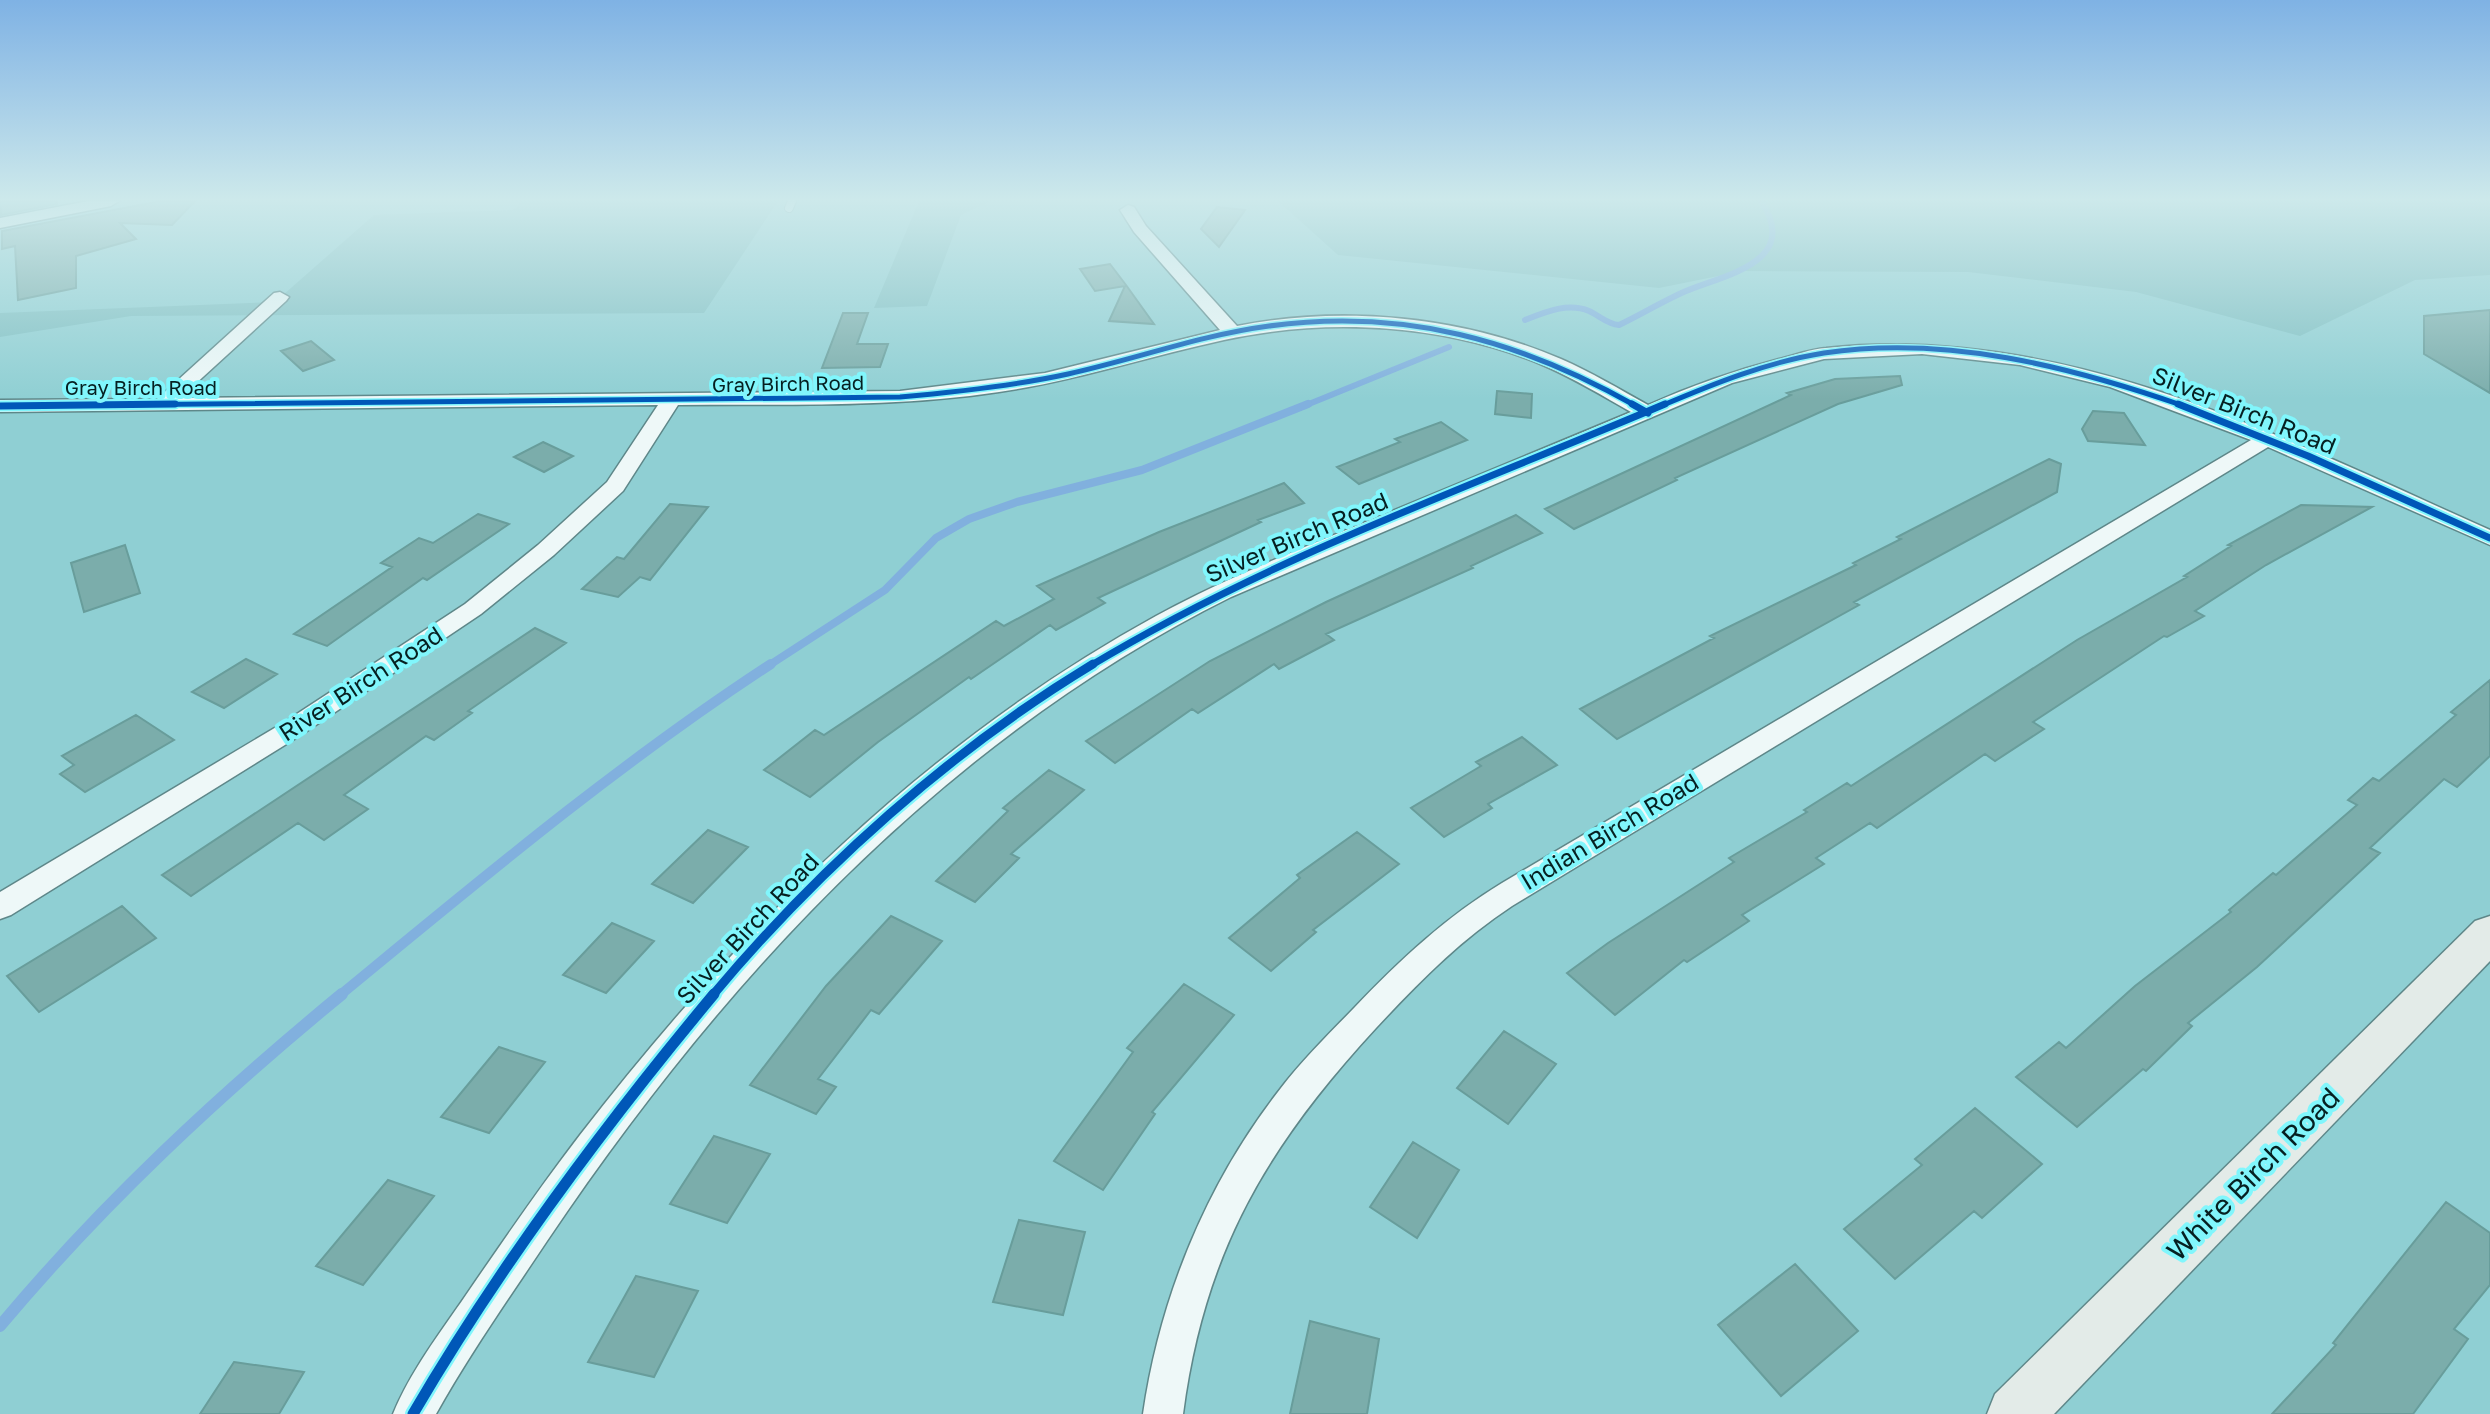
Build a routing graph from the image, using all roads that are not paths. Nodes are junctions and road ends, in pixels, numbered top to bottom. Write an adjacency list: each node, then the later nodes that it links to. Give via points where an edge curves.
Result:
1 (1174, 267): 3 (street)
2 (280, 297): 5 (street)
3 (1233, 333): 4 (street, Gray Birch Road, via 1065,375 955,393); 7 (street, Gray Birch Road, via 1344,321 1466,335 1541,357)
4 (671, 401): 5 (street, Gray Birch Road); 10 (street, River Birch Road, via 606,496 473,609 292,729)
5 (161, 405): 6 (street, Gray Birch Road)
6 (0, 406)
7 (1648, 413): 8 (street, Silver Birch Road, via 1781,360 1841,350 1915,348 1997,355 2086,373 2170,400); 12 (street, Silver Birch Road, via 1231,587 1106,654 957,759 824,876 677,1034 580,1160)
8 (2265, 440): 9 (street, Silver Birch Road); 13 (street, Indian Birch Road, via 1531,880 1433,949 1284,1110 1230,1198 1185,1304)
9 (2490, 538)
10 (0, 907)
11 (2490, 933): 14 (street, White Birch Road)
12 (413, 1414)
13 (1163, 1414)
14 (2015, 1414)

